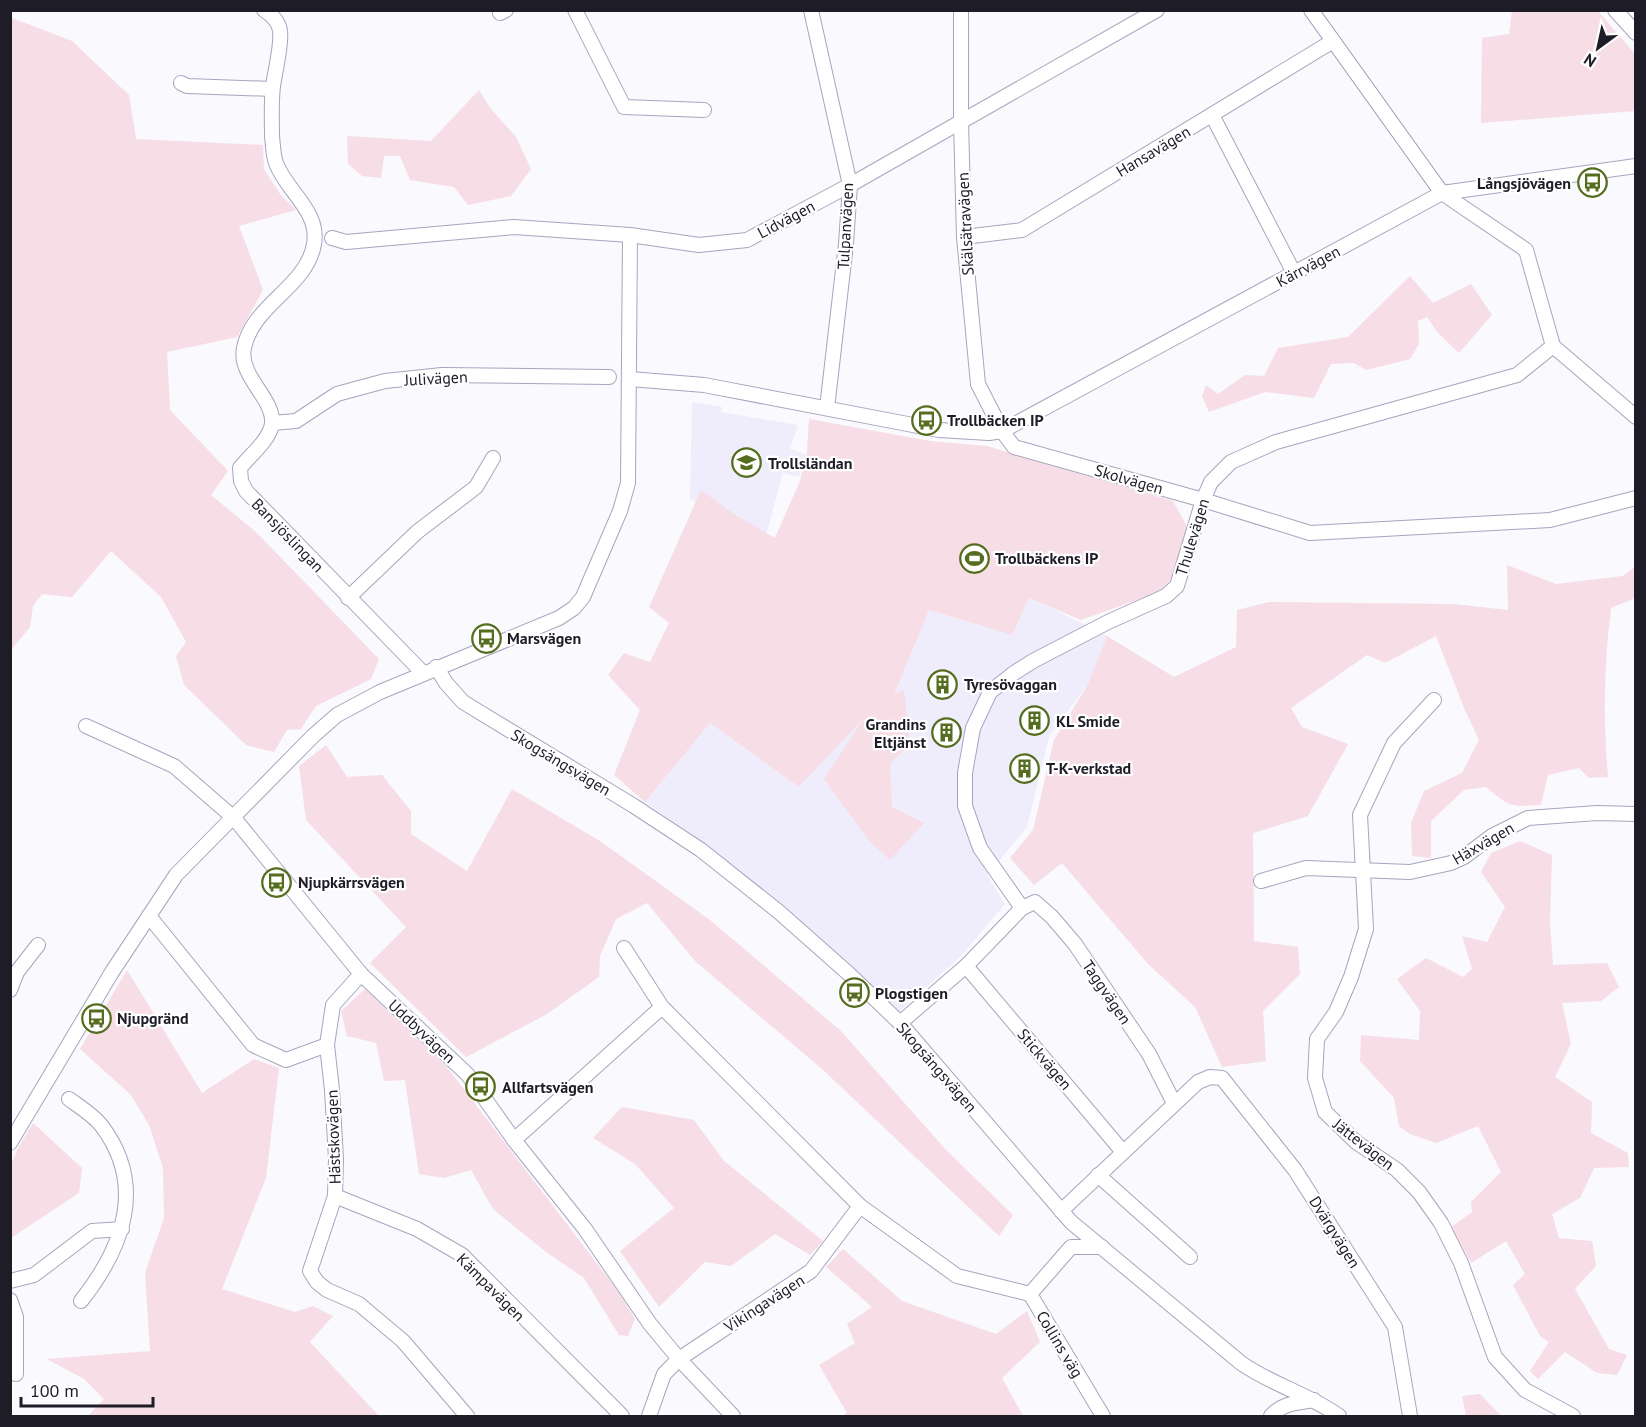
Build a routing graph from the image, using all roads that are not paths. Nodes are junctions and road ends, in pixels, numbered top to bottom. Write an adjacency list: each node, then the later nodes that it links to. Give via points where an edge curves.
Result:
1 (264, 10): 11 (street, via 276,20 281,32)
2 (575, 10): 12 (street, via 624,107)
3 (811, 10): 16 (street, Tulpanvägen)
4 (961, 10): 14 (street, Skälsätravägen)
5 (1157, 10): 14 (street, Lidvägen)
6 (1311, 10): 9 (street)
7 (1615, 10): 8 (street)
8 (1635, 33)
9 (1333, 41): 13 (street, Hansavägen); 17 (street)
10 (181, 83): 11 (street)
11 (272, 89): 27 (street, via 275,162 311,216 315,242 294,282 249,332 243,350 248,373 268,406)
12 (704, 110)
13 (1212, 115): 19 (street, Hansavägen, via 1022,230); 21 (street)
14 (961, 121): 16 (street, Lidvägen); 19 (street, Skälsätravägen)
15 (1635, 166): 17 (street, Kärrvägen)
16 (850, 185): 18 (street, Lidvägen, via 747,240 699,245); 25 (street, Tulpanvägen)
17 (1442, 193): 21 (street, Kärrvägen); 22 (street, via 1526,250)
18 (630, 235): 20 (street, Lidvägen, via 514,227 346,242); 24 (street)
19 (964, 237): 28 (street, Skälsätravägen, via 978,384)
20 (332, 238)
21 (1294, 273): 28 (street, Kärrvägen)
22 (1553, 346): 26 (street); 31 (street, Thulevägen, via 1516,375 1267,446 1232,462 1211,482)
23 (609, 377): 27 (street, Julivägen, via 442,375 385,381 337,394 296,421)
24 (630, 379): 25 (street, via 704,386); 33 (street, via 628,483 583,597 559,618)
25 (827, 408): 28 (street, via 939,430)
26 (1634, 413)
27 (272, 423): 32 (street, Bansjöslingan, via 265,439 240,468 241,481 246,491)
28 (1002, 430): 31 (street, Skolvägen, via 1014,447)
29 (492, 458): 32 (street, via 476,487 417,532)
30 (1635, 498): 31 (street, Skolvägen, via 1550,520 1310,533)
31 (1203, 500): 40 (street, Thulevägen, via 1177,586 1166,596 1024,667 990,692 981,709 968,754 965,806 980,848)
32 (348, 598): 33 (street, Bansjöslingan)
33 (429, 670): 37 (street, via 337,715); 48 (street, Skogsängsvägen, via 463,702 701,850 778,912)
34 (1434, 700): 38 (street, Jättevägen, via 1394,743 1360,815)
35 (86, 726): 37 (street, Uddbyvägen, via 174,766)
36 (1635, 814): 38 (street, Häxvägen, via 1528,818 1451,863 1410,872)
37 (234, 818): 41 (street, via 176,875); 45 (street, Uddbyvägen)
38 (1363, 870): 39 (street, Häxvägen, via 1305,868); 80 (street, Jättevägen, via 1366,929 1336,1012 1317,1039 1315,1078 1325,1112 1356,1142 1397,1170 1441,1223 1461,1263 1495,1357 1525,1390)
39 (1261, 881)
40 (1022, 908): 44 (street); 51 (street, Taggvägen, via 1035,902 1075,944 1149,1054)
41 (149, 916): 49 (street, via 252,1046 286,1060); 53 (street)
42 (38, 945): 46 (street, via 17,972)
43 (624, 948): 47 (street)
44 (966, 966): 48 (street); 54 (street, Stickvägen)
45 (361, 974): 49 (street, Hästskovägen, via 333,1005); 52 (street, Uddbyvägen, via 468,1075)
46 (10, 990)
47 (662, 1007): 52 (street); 57 (street)
48 (900, 1023): 58 (street, Skogsängsvägen)
49 (327, 1045): 56 (street, Hästskovägen)
50 (69, 1098): 60 (street, via 99,1123 121,1162 128,1195)
51 (1174, 1104): 54 (street); 79 (street, Dvärgvägen, via 1198,1082 1222,1078 1295,1170 1395,1327)
52 (514, 1140): 68 (street, Uddbyvägen, via 585,1229)
53 (10, 1143)
54 (1123, 1152): 55 (street)
55 (1098, 1176): 58 (street); 63 (street)
56 (335, 1196): 73 (street, Hästskovägen, via 310,1271 327,1290 359,1305 403,1341); 74 (street, Kämpavägen, via 417,1229 462,1255)
57 (860, 1206): 65 (street, via 957,1276); 68 (street, Vikingavägen, via 812,1271)
58 (1061, 1211): 59 (street, Skogsängsvägen)
59 (1071, 1222): 61 (street); 62 (street, Skogsängsvägen)
60 (122, 1229): 64 (street, via 92,1231 34,1275); 67 (street, via 96,1282)
61 (1071, 1247): 62 (street); 65 (street, Collins väg)
62 (1102, 1247): 70 (street, Skogsängsvägen, via 1241,1363)
63 (1190, 1257)
64 (10, 1281)
65 (1030, 1294): 77 (street, Collins väg)
66 (10, 1300): 69 (street, via 16,1317)
67 (81, 1301)
68 (679, 1359): 75 (street, via 664,1374); 76 (street, Uddbyvägen)
69 (16, 1374)
70 (1267, 1379): 71 (street, Skogsängsvägen); 72 (street, via 1273,1386)
71 (1314, 1400): 72 (street, via 1289,1404); 78 (street, Skogsängsvägen)
72 (1274, 1413)
73 (467, 1416)
74 (622, 1416)
75 (649, 1416)
76 (733, 1416)
77 (1103, 1416)
78 (1339, 1416)
79 (1410, 1416)
80 (1573, 1416)

